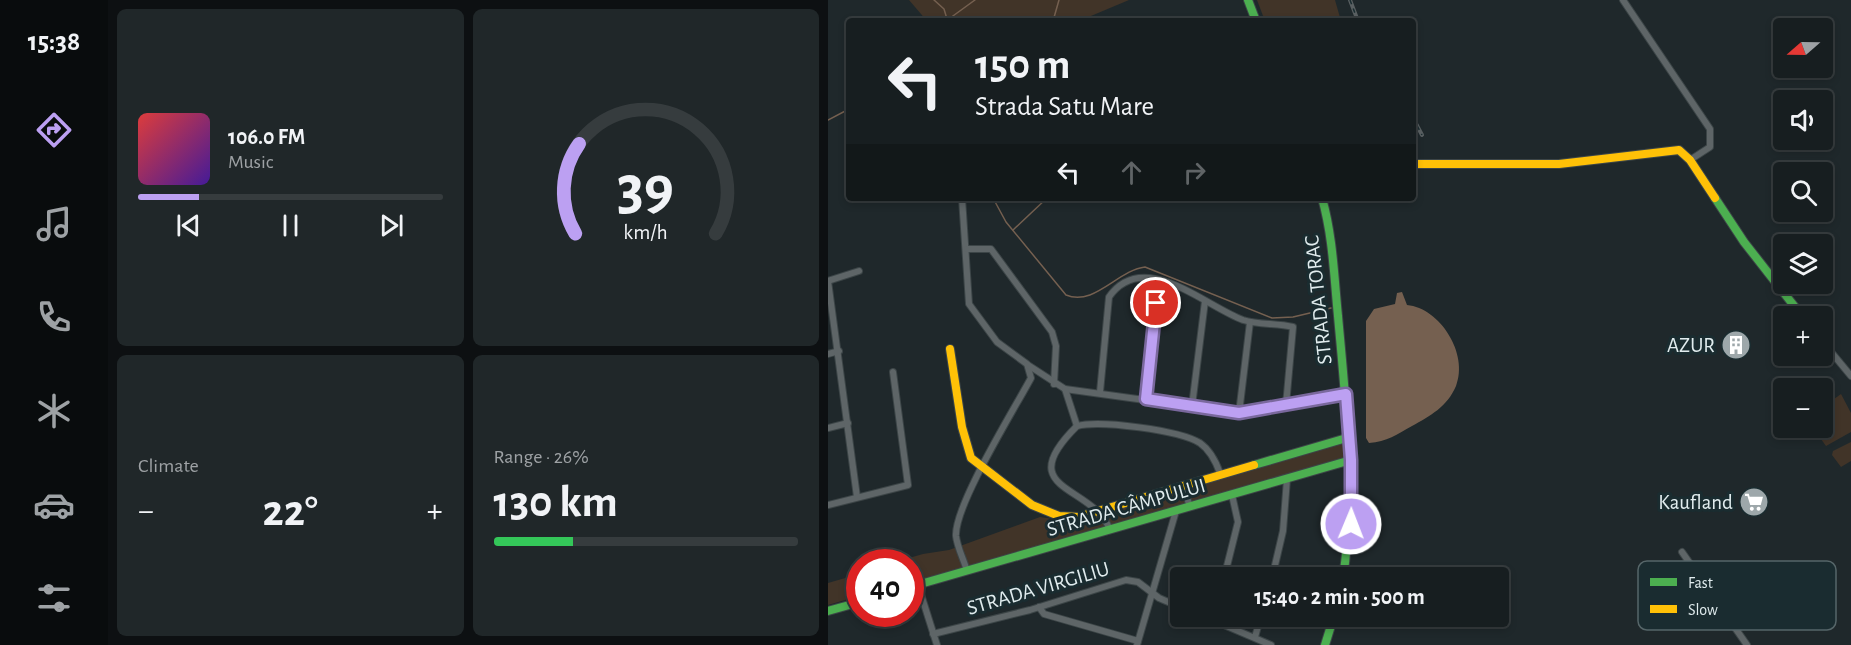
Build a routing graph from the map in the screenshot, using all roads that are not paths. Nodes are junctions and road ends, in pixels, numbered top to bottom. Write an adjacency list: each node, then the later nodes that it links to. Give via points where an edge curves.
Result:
1 (1248, 0): 3 (street)
2 (1623, 0): 4 (street, via 1710,129 1710,147)
3 (1255, 18)
4 (1690, 160): 5 (street, via 1678,150 1668,150 1559,164); 13 (street, via 1744,242)
5 (1416, 164)
6 (962, 201): 8 (street)
7 (1323, 201): 27 (street, STRADA TORAC)
8 (967, 249): 19 (street, via 965,282 969,304 997,342); 24 (street, via 991,249 1047,325 1056,346)
9 (859, 272): 11 (street)
10 (1158, 280): 12 (street); 26 (street, via 1131,280 1111,294); 28 (street)
11 (828, 281): 16 (street)
12 (1205, 301): 14 (street); 30 (street)
13 (1794, 306)
14 (1250, 322): 29 (street, via 1293,327); 31 (street)
15 (950, 349): 37 (street, via 968,450)
16 (839, 351): 17 (street); 32 (street)
17 (828, 354)
18 (1833, 354): 22 (street)
19 (1027, 364): 21 (street); 23 (street)
20 (893, 372): 42 (street, via 908,485)
21 (1043, 375): 23 (street); 24 (street)
22 (1851, 376)
23 (1031, 378): 37 (street)
24 (1054, 384): 25 (street)
25 (1065, 389): 26 (street); 33 (street)
26 (1100, 392): 28 (street)
27 (1346, 394): 29 (street); 35 (street, STRADA TORAC)
28 (1146, 399): 30 (street)
29 (1286, 405): 31 (street)
30 (1192, 406): 31 (street)
31 (1239, 413)
32 (848, 423): 34 (street); 42 (street)
33 (1077, 426): 38 (street, via 1123,424 1193,440 1206,449); 45 (street, via 1054,458 1052,473 1059,486)
34 (828, 428)
35 (1350, 437): 36 (street, STRADA TORAC); 38 (street)
36 (1351, 460): 39 (street, STRADA CÂMPULUI); 52 (street, STRADA TORAC, via 1351,524)
37 (981, 466): 45 (street, via 1044,511 1070,518); 53 (street, via 957,529)
38 (1220, 474): 40 (street)
39 (1287, 479): 41 (street, STRADA CÂMPULUI); 51 (street)
40 (1183, 485): 44 (street); 45 (street)
41 (1232, 495): 44 (street, STRADA CÂMPULUI); 50 (street, via 1238,522)
42 (857, 497): 43 (street)
43 (828, 505)
44 (1190, 507): 46 (street, STRADA CÂMPULUI)
45 (1099, 510): 47 (street)
46 (1176, 511): 47 (street, STRADA CÂMPULUI); 55 (street)
47 (1110, 530): 53 (street, STRADA CÂMPULUI)
48 (1682, 552): 49 (street)
49 (1688, 561)
50 (1227, 567)
51 (1274, 567)
52 (1345, 567)
53 (967, 571): 54 (street, STRADA CÂMPULUI)
54 (924, 583)
55 (1153, 594): 56 (street, STRADA VIRGILIU); 58 (street, STRADA VIRGILIU, via 1138,582 1126,580); 67 (street)
56 (1170, 602)
57 (846, 606): 59 (street)
58 (1039, 607): 65 (street, STRADA VIRGILIU); 67 (street, via 1044,614)
59 (828, 611)
60 (924, 611): 65 (street)
61 (1233, 627): 66 (street)
62 (1258, 627): 66 (street)
63 (1331, 627): 70 (street)
64 (1737, 630): 71 (street)
65 (933, 634): 68 (street)
66 (1255, 637): 69 (street)
67 (1137, 643)
68 (937, 645)
69 (1271, 645)
70 (1325, 645)
71 (1747, 645)

